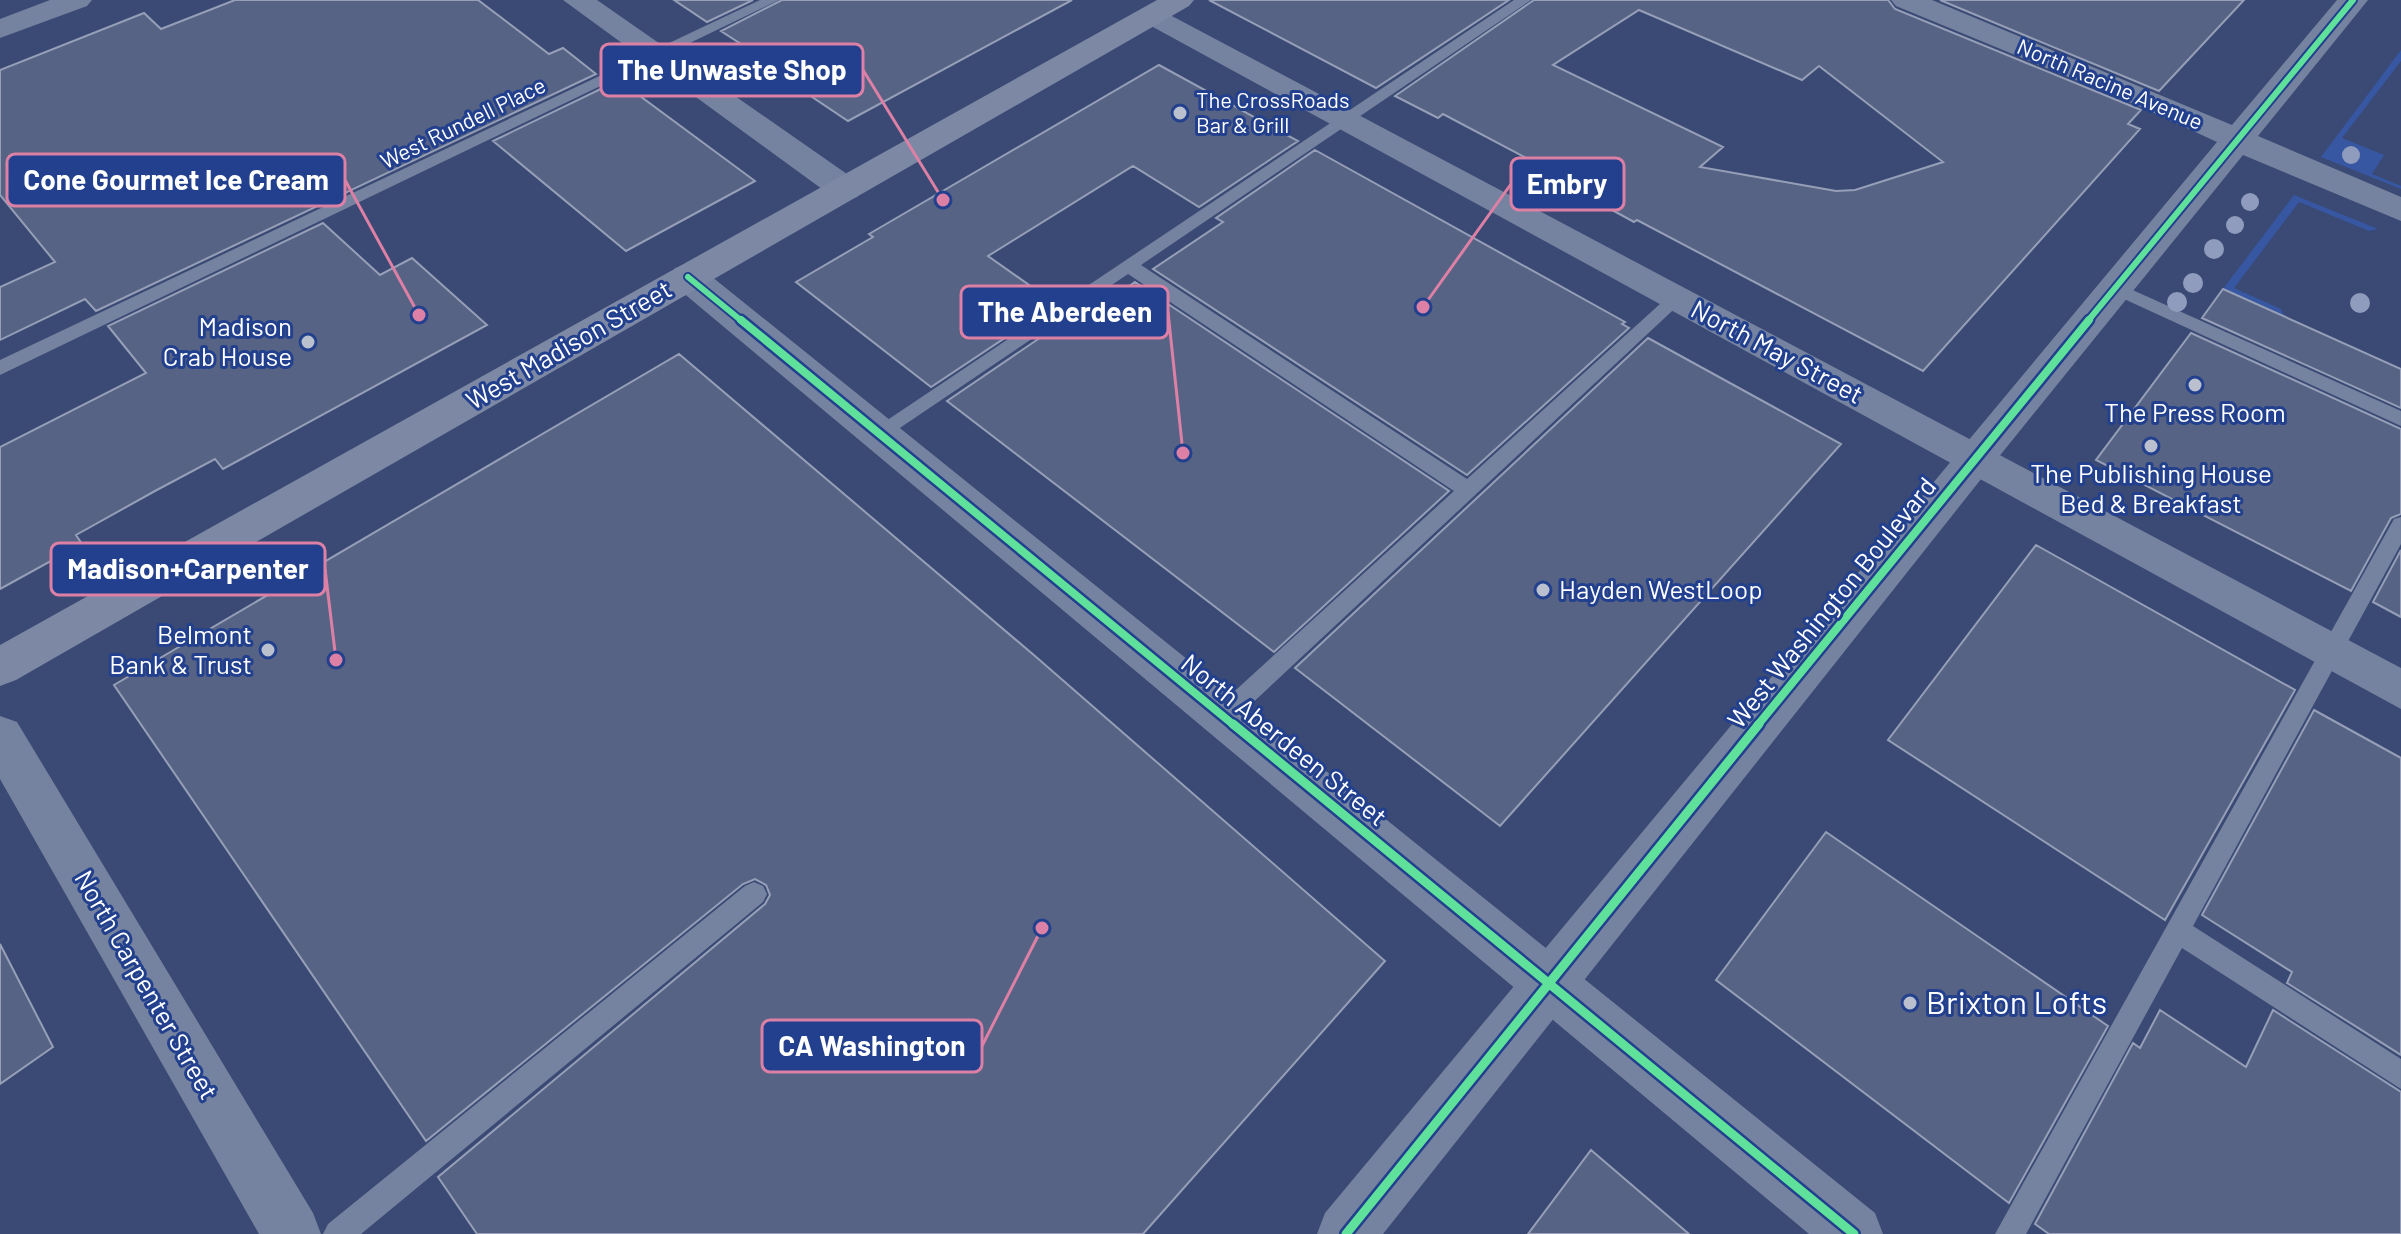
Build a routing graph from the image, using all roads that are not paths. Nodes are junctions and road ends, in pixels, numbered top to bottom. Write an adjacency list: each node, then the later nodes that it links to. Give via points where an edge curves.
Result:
1 (77, 0): 8 (street)
2 (578, 0): 9 (street)
3 (772, 0): 9 (lane, West Rundell Place)
4 (1524, 0): 10 (lane)
5 (1906, 0): 11 (street, North Racine Avenue)
6 (2353, 0): 11 (street, West Washington Boulevard)
7 (1166, 7): 10 (street, North May Street); 12 (main road, West Madison Street)
8 (0, 29)
9 (657, 55): 12 (street); 18 (lane, West Rundell Place)
10 (1346, 119): 14 (lane); 17 (street, North May Street)
11 (2237, 139): 13 (street, North Racine Avenue); 16 (street, West Washington Boulevard)
12 (845, 189): 15 (main road, West Madison Street)
13 (2401, 210)
14 (1128, 265): 20 (lane); 22 (lane)
15 (688, 277): 20 (street, North Aberdeen Street); 25 (main road, West Madison Street)
16 (2117, 289): 19 (lane); 21 (street, West Washington Boulevard)
17 (1677, 298): 21 (street, North May Street); 22 (lane)
18 (0, 368)
19 (2401, 419)
20 (878, 433): 27 (street, North Aberdeen Street)
21 (1975, 458): 24 (street, North May Street); 31 (street, West Washington Boulevard)
22 (1468, 490): 27 (lane)
23 (2401, 525): 24 (lane)
24 (2330, 651): 26 (street, North May Street); 30 (lane)
25 (0, 667)
26 (2401, 690)
27 (1223, 716): 31 (street, North Aberdeen Street)
28 (0, 736): 33 (street, North Carpenter Street)
29 (754, 894): 34 (lane)
30 (2177, 930): 32 (lane); 37 (lane)
31 (1549, 984): 35 (street, West Washington Boulevard); 36 (street, North Aberdeen Street)
32 (2401, 1075)
33 (292, 1234)
34 (338, 1234)
35 (1346, 1234)
36 (1854, 1234)
37 (2010, 1234)

